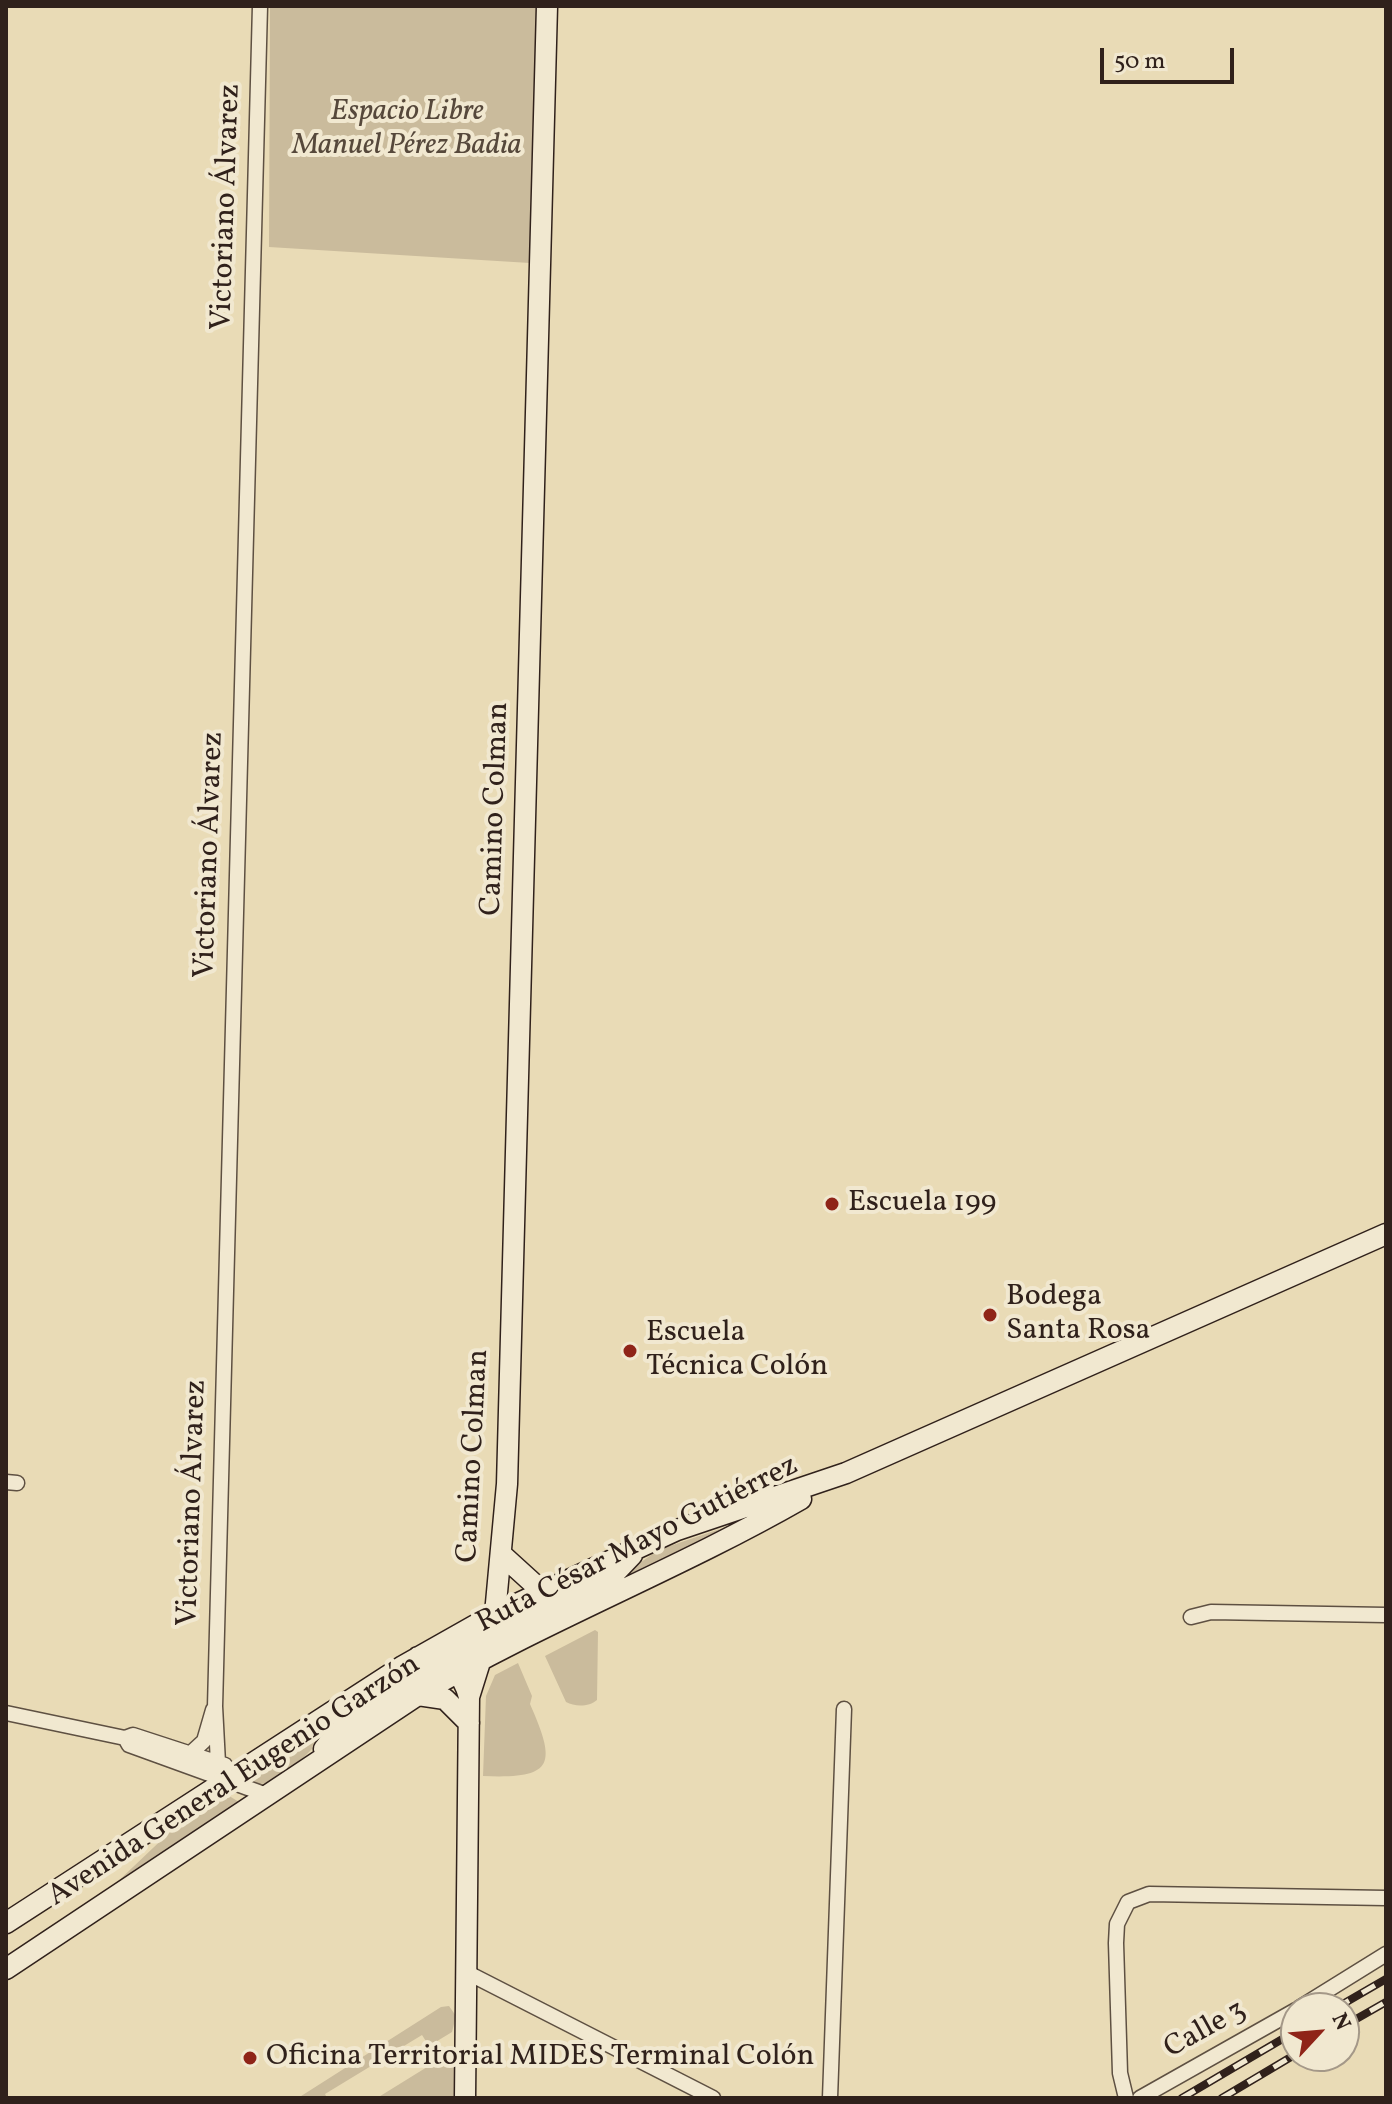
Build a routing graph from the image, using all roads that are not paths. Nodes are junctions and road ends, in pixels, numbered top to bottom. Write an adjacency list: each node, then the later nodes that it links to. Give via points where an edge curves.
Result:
1 (260, 6): 16 (street, Victoriano Álvarez)
2 (547, 6): 6 (main road, Camino Colman, via 515,1258)
3 (1386, 1234): 4 (main road, Ruta César Mayo Gutiérrez)
4 (846, 1473): 5 (main road, Ruta César Mayo Gutiérrez, via 677,1530); 10 (main road, Ruta César Mayo Gutiérrez, via 766,1519)
5 (637, 1549): 7 (main road, Ruta César Mayo Gutiérrez); 10 (main road, via 612,1576)
6 (501, 1554): 7 (main road); 10 (main road, Camino Colman)
7 (547, 1590): 10 (main road, Ruta César Mayo Gutiérrez)
8 (1386, 1615): 9 (street, via 1211,1612)
9 (1191, 1617)
10 (504, 1628): 11 (main road, Ruta César Mayo Gutiérrez); 12 (main road, Ruta César Mayo Gutiérrez); 12 (main road, Camino Colman); 13 (main road, via 476,1638)
11 (418, 1657): 13 (main road, via 432,1656); 23 (main road, Avenida General Eugenio Garzón)
12 (481, 1658): 13 (main road, Ruta César Mayo Gutiérrez); 15 (main road, Camino Colman)
13 (451, 1667): 14 (main road, Avenida General Eugenio Garzón); 15 (main road, Camino Colman); 22 (main road, via 349,1722)
14 (418, 1695): 19 (main road, via 445,1699); 22 (main road, Avenida General Eugenio Garzón)
15 (469, 1697): 19 (main road, Camino Colman)
16 (215, 1706): 21 (street, Victoriano Álvarez, via 204,1741); 23 (street, Victoriano Álvarez)
17 (844, 1709): 34 (street)
18 (6, 1713): 20 (street)
19 (469, 1723): 29 (main road, Camino Colman)
20 (125, 1738): 21 (street, via 133,1735); 23 (street, via 129,1745)
21 (191, 1753): 23 (street)
22 (311, 1766): 24 (main road, Avenida General Eugenio Garzón)
23 (229, 1771): 24 (street); 26 (main road, Avenida General Eugenio Garzón)
24 (267, 1795): 28 (main road, Avenida General Eugenio Garzón)
25 (1386, 1898): 35 (street, via 1149,1894 1126,1905 1116,1943 1120,2073)
26 (6, 1923)
27 (1386, 1954): 30 (street, Calle 3)
28 (6, 1969)
29 (468, 1973): 32 (main road, Camino Colman); 33 (street)
30 (1325, 1992)
31 (1280, 2019): 36 (street, Calle 3)
32 (465, 2098)
33 (713, 2098)
34 (830, 2098)
35 (1126, 2098)
36 (1140, 2098)

